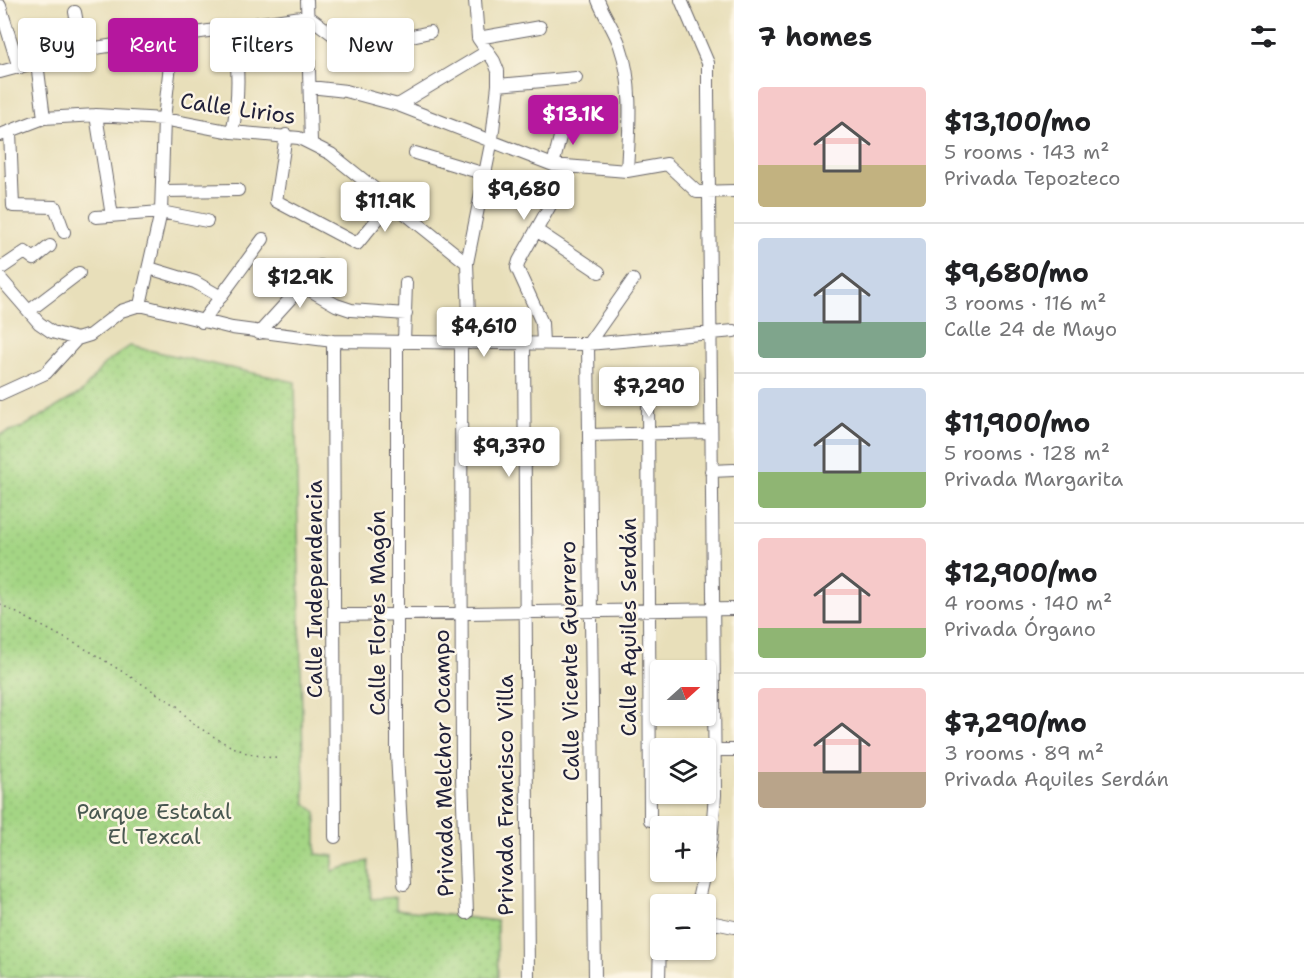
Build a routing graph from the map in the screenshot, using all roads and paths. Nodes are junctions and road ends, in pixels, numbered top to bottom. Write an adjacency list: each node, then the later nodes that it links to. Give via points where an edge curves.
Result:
1 (307, 0): 7 (street)
2 (475, 0): 12 (street)
3 (598, 0): 36 (street, via 625,61 630,122)
4 (681, 0): 41 (street, via 708,63)
5 (0, 6): 14 (street)
6 (75, 12): 8 (street)
7 (308, 16): 9 (street); 11 (street, via 352,49); 22 (street)
8 (76, 18)
9 (297, 18)
10 (540, 27): 12 (street)
11 (430, 32)
12 (478, 38): 13 (street)
13 (488, 51): 21 (street, via 498,71); 23 (street)
14 (18, 65)
15 (18, 68): 16 (street)
16 (0, 72)
17 (38, 72): 25 (street)
18 (169, 72): 26 (street)
19 (238, 72): 28 (street, via 238,104)
20 (576, 78): 21 (street)
21 (498, 85): 31 (street, Privada Melchor Ocampo)
22 (310, 87): 23 (street, via 346,91); 32 (street)
23 (398, 105): 31 (street)
24 (96, 115): 25 (street, Calle Lirios); 26 (street, Calle Lirios); 44 (street)
25 (44, 118): 29 (street, Calle Lirios)
26 (164, 119): 28 (street, Calle Lirios); 39 (street)
27 (564, 120): 34 (street)
28 (231, 132): 30 (street, Calle Lirios)
29 (5, 133): 48 (street, via 13,206 55,207)
30 (286, 135): 32 (street, Calle Lirios); 42 (street, via 276,201 357,244)
31 (492, 139): 34 (street); 37 (street, Privada Melchor Ocampo)
32 (311, 142): 42 (street, Calle Lirios)
33 (415, 153): 37 (street)
34 (553, 165): 35 (street)
35 (571, 168): 36 (street); 47 (street)
36 (627, 171): 41 (street, via 668,164 697,192)
37 (485, 174): 51 (street, Privada Melchor Ocampo)
38 (238, 190): 39 (street)
39 (164, 191): 43 (street)
40 (734, 191): 41 (street)
41 (709, 192): 68 (street)
42 (391, 203): 51 (street, Calle Lirios)
43 (161, 212): 44 (street); 46 (street); 53 (street)
44 (112, 216): 45 (street)
45 (96, 217)
46 (207, 221)
47 (536, 230): 55 (street); 74 (street, via 517,268 542,323)
48 (64, 232)
49 (263, 239): 61 (street)
50 (50, 246): 54 (street, via 34,259 25,252)
51 (467, 264): 72 (street, Privada Melchor Ocampo)
52 (320, 266): 60 (street)
53 (149, 268): 61 (street, via 195,282); 62 (street)
54 (0, 269)
55 (599, 272)
56 (79, 273): 63 (street)
57 (0, 278): 63 (street)
58 (633, 280): 75 (street)
59 (406, 283): 64 (street, Calle Flores Magón)
60 (301, 285): 64 (street, via 351,310); 67 (street)
61 (220, 297): 65 (street)
62 (140, 304): 65 (street); 69 (street, via 121,311 90,335)
63 (29, 311): 69 (street, via 52,332)
64 (405, 314): 71 (street, Calle Flores Magón)
65 (202, 322): 67 (street)
66 (734, 332): 68 (street)
67 (259, 333): 70 (street)
68 (710, 334): 75 (street); 78 (street)
69 (77, 339): 76 (street, via 46,373)
70 (333, 341): 71 (street); 91 (street, Calle Independencia)
71 (400, 342): 72 (street); 90 (street, Calle Flores Magón)
72 (465, 342): 73 (street); 89 (street, Privada Melchor Ocampo)
73 (524, 343): 74 (street); 87 (street, Privada Francisco Villa)
74 (543, 343): 75 (street)
75 (588, 344): 80 (street, Calle Vicente Guerrero)
76 (0, 394)
77 (648, 397): 79 (street, Calle Aquiles Serdán)
78 (710, 432): 79 (street); 82 (street)
79 (648, 433): 80 (street); 86 (street, Calle Aquiles Serdán)
80 (589, 435): 88 (street, Calle Vicente Guerrero)
81 (734, 470): 82 (street)
82 (711, 471): 85 (street)
83 (0, 604): 95 (path, via 91,652 177,706 193,724 226,744 249,754)
84 (734, 609): 85 (street)
85 (713, 610): 86 (street); 92 (street)
86 (649, 611): 88 (street); 97 (street, Calle Aquiles Serdán)
87 (525, 612): 88 (street); 89 (street); 105 (street, Privada Francisco Villa)
88 (589, 612): 106 (street, Calle Vicente Guerrero)
89 (462, 613): 90 (street); 101 (street, Privada Melchor Ocampo)
90 (399, 614): 91 (street); 99 (street, Calle Flores Magón, via 397,754)
91 (335, 615): 98 (street, Calle Independencia)
92 (713, 738)
93 (716, 750): 94 (street)
94 (734, 750)
95 (280, 759)
96 (714, 804): 100 (street, via 711,842)
97 (650, 820)
98 (335, 837)
99 (404, 884)
100 (699, 894)
101 (467, 913)
102 (716, 924): 103 (street)
103 (734, 927)
104 (660, 960): 107 (street)
105 (528, 978)
106 (595, 978)
107 (659, 978)

